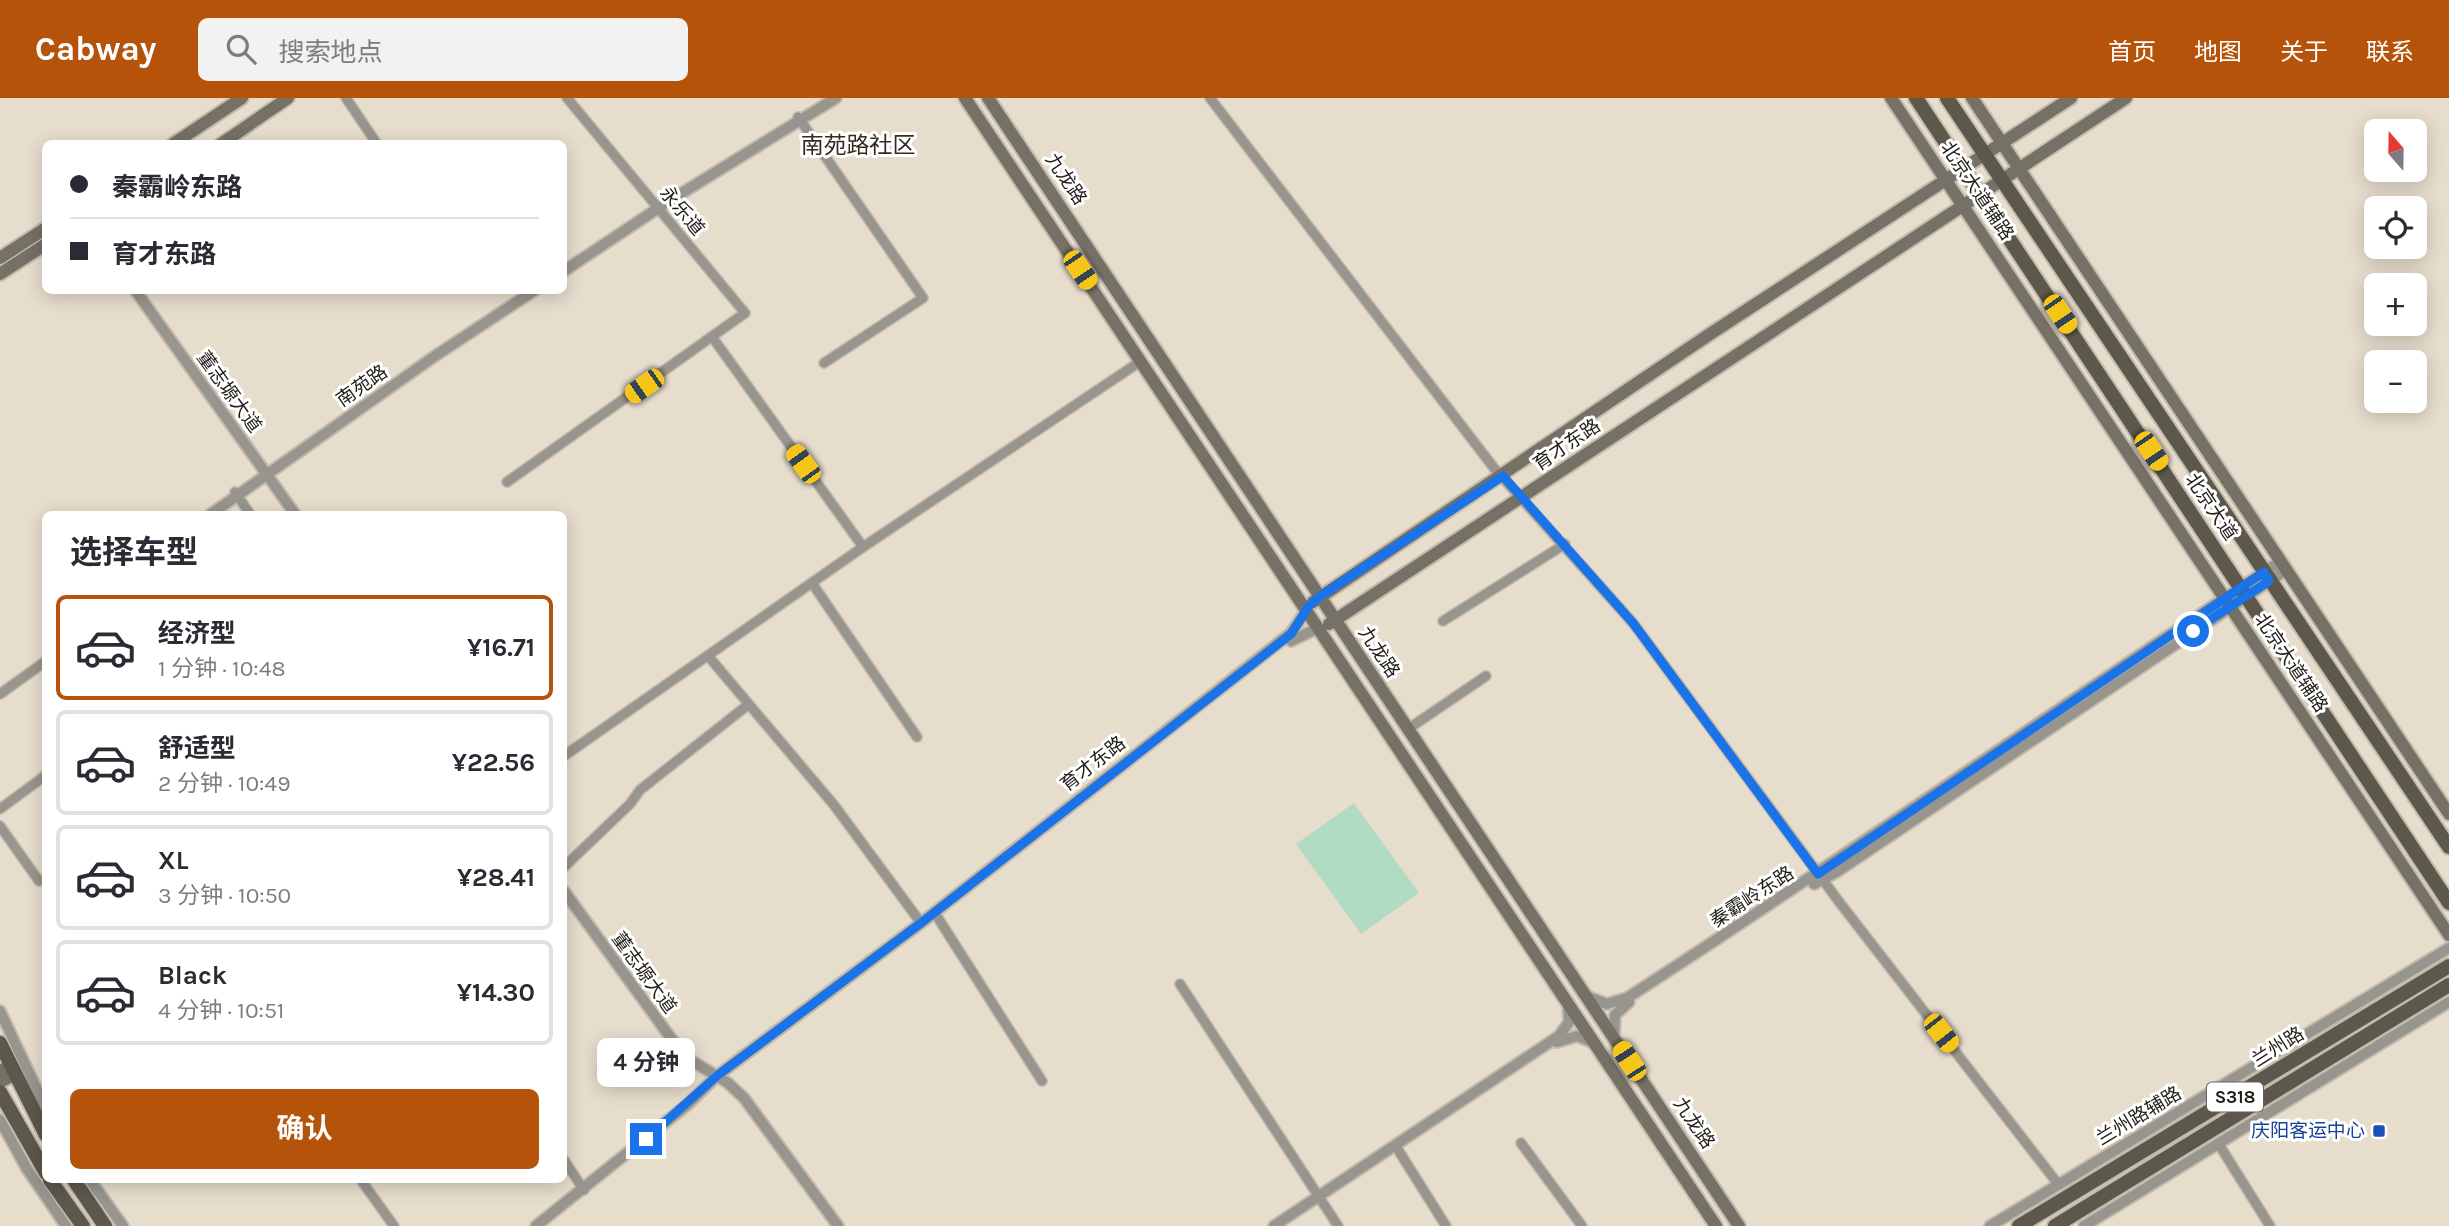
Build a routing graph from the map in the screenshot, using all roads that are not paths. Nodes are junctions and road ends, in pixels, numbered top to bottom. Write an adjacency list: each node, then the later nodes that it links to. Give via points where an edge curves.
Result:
1 (242, 98): 17 (main road)
2 (288, 98): 18 (main road)
3 (346, 98): 19 (street)
4 (567, 98): 28 (street, 永乐道)
5 (828, 98): 16 (street)
6 (836, 98): 16 (street)
7 (965, 98): 39 (main road, 九龙路)
8 (988, 98): 56 (main road, 九龙路)
9 (1210, 98): 42 (street)
10 (1891, 98): 24 (main road, 北京大道辅路)
11 (1916, 98): 22 (main road, 北京大道)
12 (1947, 98): 21 (main road, 北京大道)
13 (1972, 98): 20 (main road)
14 (2071, 98): 20 (main road, 育才东路)
15 (2126, 98): 23 (main road, 育才东路)
16 (799, 119): 28 (street); 40 (street, via 923,298)
17 (179, 140)
18 (227, 140)
19 (374, 140)
20 (2002, 143): 21 (main road, 育才东路); 23 (main road)
21 (1985, 154): 22 (main road, 育才东路); 25 (main road, 北京大道)
22 (1963, 168): 24 (main road, 育才东路); 26 (main road, 北京大道)
23 (2020, 169): 25 (main road, 育才东路); 52 (main road)
24 (1945, 179): 27 (main road, 北京大道辅路); 42 (main road, 育才东路)
25 (2002, 180): 26 (main road, 育才东路); 53 (main road, 北京大道)
26 (1980, 194): 27 (main road, 育才东路); 55 (main road, 北京大道)
27 (1963, 205): 45 (main road, 育才东路); 57 (main road, 北京大道辅路)
28 (656, 207): 32 (street); 38 (street, 永乐道, via 745,313)
29 (42, 231): 31 (main road)
30 (42, 247): 33 (main road)
31 (0, 258)
32 (567, 267)
33 (0, 274)
34 (131, 294): 41 (street, 董志塬大道)
35 (138, 294): 41 (street, 董志塬大道)
36 (521, 294): 41 (street, 南苑路)
37 (529, 294): 41 (street, 南苑路)
38 (713, 338): 43 (street); 51 (street)
39 (1141, 362): 51 (street); 58 (main road, 九龙路)
40 (824, 363)
41 (263, 474): 44 (street, 南苑路); 48 (street, 董志塬大道); 49 (street, 董志塬大道)
42 (1503, 476): 45 (street); 56 (main road, 育才东路)
43 (507, 482)
44 (236, 494): 46 (street, 南苑路); 47 (street)
45 (1523, 497): 50 (street); 59 (main road, 育才东路)
46 (212, 511)
47 (248, 511)
48 (286, 511)
49 (293, 511)
50 (1565, 544): 60 (street); 76 (street, via 1633,623)
51 (863, 547): 54 (street)
52 (2284, 566): 53 (street, 秦霸岭东路); 72 (main road)
53 (2267, 577): 55 (street, 秦霸岭东路); 74 (main road, 北京大道)
54 (812, 583): 62 (street); 68 (street)
55 (2245, 591): 57 (street, 秦霸岭东路); 79 (main road, 北京大道)
56 (1319, 597): 58 (main road, 育才东路); 59 (main road, 九龙路)
57 (2227, 603): 76 (street, 秦霸岭东路); 83 (main road, 北京大道辅路)
58 (1306, 611): 61 (main road, 九龙路); 82 (street, 育才东路, via 1291,634)
59 (1335, 621): 61 (main road, 育才东路); 67 (main road, 九龙路)
60 (1443, 621)
61 (1318, 628): 81 (street, 育才东路, via 1294,638); 90 (main road, 九龙路)
62 (709, 657): 66 (street); 69 (street)
63 (42, 664): 65 (street)
64 (1486, 676): 67 (street)
65 (0, 694)
66 (749, 704): 75 (street, via 640,790); 82 (street, via 834,805)
67 (1408, 729): 88 (main road, 九龙路)
68 (917, 737)
69 (567, 754)
70 (42, 778): 71 (street)
71 (0, 809)
72 (2449, 814)
73 (0, 826): 77 (street)
74 (2449, 847)
75 (567, 864)
76 (1820, 877): 88 (street, 秦霸岭东路, via 1627,998 1607,1004); 92 (street, 秦霸岭东路, via 1621,1008 1613,1021); 112 (street)
77 (39, 881)
78 (567, 895): 96 (street, 董志塬大道, via 684,1056)
79 (2449, 903)
80 (567, 905): 96 (street, 董志塬大道, via 680,1059)
81 (938, 918): 96 (street, 育才东路); 97 (street)
82 (921, 923): 96 (street, 育才东路)
83 (2449, 935)
84 (2449, 948): 112 (street, 兰州路辅路)
85 (2449, 966): 132 (main road, 兰州路 / S318)
86 (1180, 984): 114 (street)
87 (2449, 985): 133 (main road, 兰州路 / S318)
88 (1585, 995): 92 (main road, 九龙路)
89 (2449, 1002): 104 (street)
90 (1568, 1004): 94 (main road, 九龙路); 105 (street, via 1569,1022 1559,1036)
91 (0, 1011): 100 (street)
92 (1614, 1038): 130 (main road, 九龙路)
93 (0, 1043): 95 (main road)
94 (1596, 1045): 105 (street, via 1577,1036 1562,1040); 129 (main road, 九龙路)
95 (8, 1070): 98 (main road); 102 (main road)
96 (717, 1080): 113 (street, 育才东路); 121 (street, 育才东路, via 691,1110); 122 (street, 董志塬大道, via 740,1101); 123 (street, 董志塬大道, via 744,1098)
97 (1042, 1081)
98 (0, 1082)
99 (0, 1092): 107 (main road)
100 (42, 1100)
101 (0, 1120): 115 (street)
102 (42, 1128)
103 (1521, 1143): 128 (street)
104 (2218, 1143): 134 (street); 135 (street)
105 (1396, 1146): 114 (street); 127 (street)
106 (567, 1164): 113 (street)
107 (42, 1165)
108 (52, 1183): 116 (main road)
109 (76, 1183): 117 (main road)
110 (92, 1183): 118 (street)
111 (363, 1183): 119 (street)
112 (2059, 1184): 131 (street, 兰州路辅路)
113 (584, 1190): 120 (street, 育才东路)
114 (1320, 1198): 124 (street); 125 (street); 126 (street)
115 (66, 1226)
116 (83, 1226)
117 (105, 1226)
118 (123, 1226)
119 (394, 1226)
120 (536, 1226)
121 (546, 1226)
122 (831, 1226)
123 (838, 1226)
124 (1273, 1226)
125 (1281, 1226)
126 (1338, 1226)
127 (1446, 1226)
128 (1582, 1226)
129 (1716, 1226)
130 (1739, 1226)
131 (1990, 1226)
132 (2019, 1226)
133 (2055, 1226)
134 (2084, 1226)
135 (2270, 1226)

